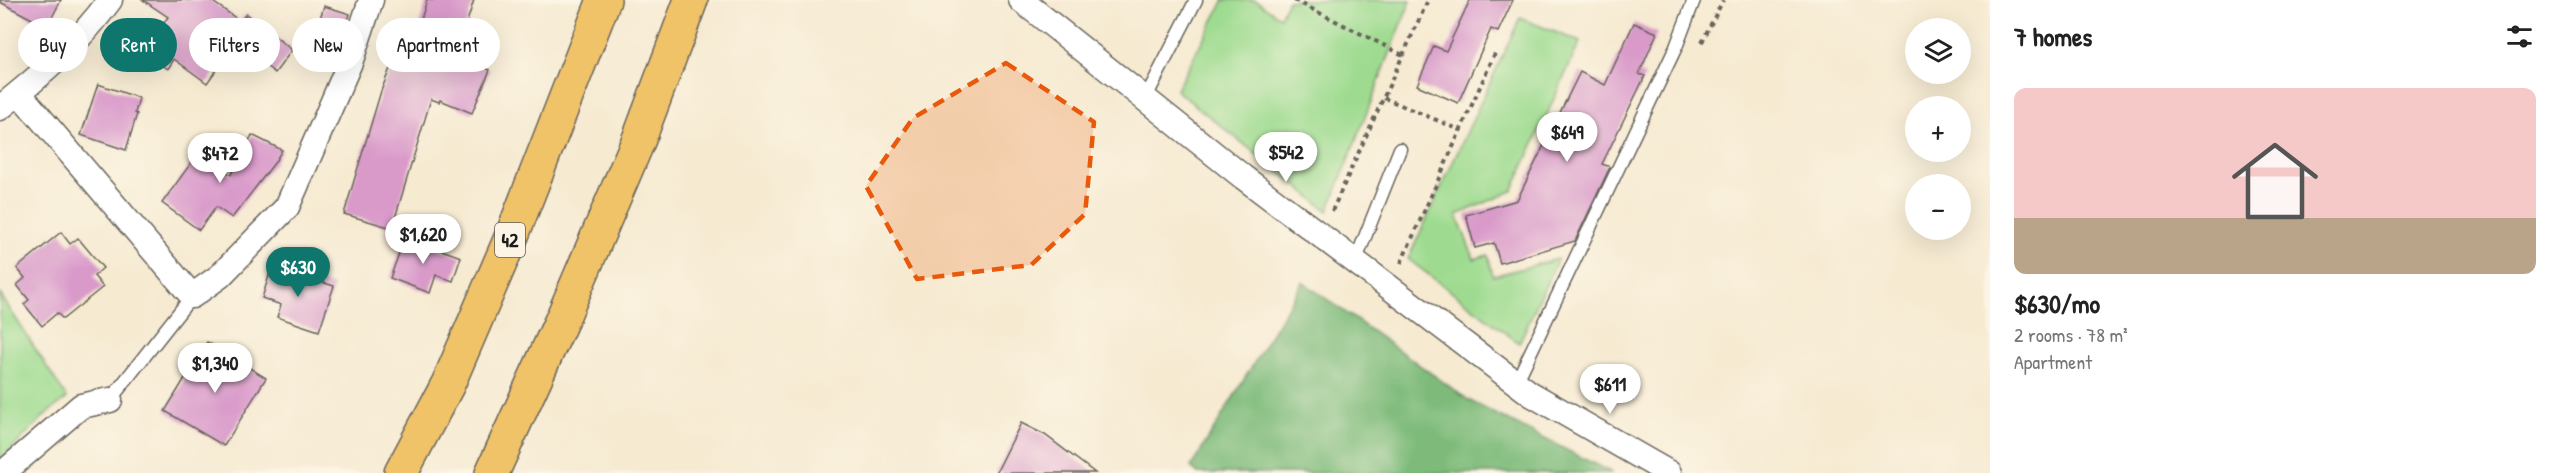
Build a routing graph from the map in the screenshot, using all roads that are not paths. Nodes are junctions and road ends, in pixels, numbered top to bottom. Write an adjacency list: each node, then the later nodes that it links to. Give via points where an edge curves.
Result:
1 (110, 0): 8 (street, via 76,40)
2 (371, 0): 13 (street, via 351,60 287,207 220,276)
3 (604, 0): 17 (highway, 42, via 513,233 448,384)
4 (691, 0): 18 (highway, via 639,140)
5 (1021, 0): 9 (street)
6 (1197, 0): 9 (lane)
7 (1694, 0): 14 (lane, via 1676,47)
8 (19, 93): 10 (street); 13 (street)
9 (1145, 99): 12 (street)
10 (0, 108)
11 (1400, 149): 12 (lane)
12 (1355, 262): 14 (street)
13 (192, 296): 15 (lane)
14 (1516, 383): 19 (street)
15 (110, 400): 16 (street, via 81,406)
16 (3, 473)
17 (401, 473)
18 (492, 473)
19 (1669, 473)

